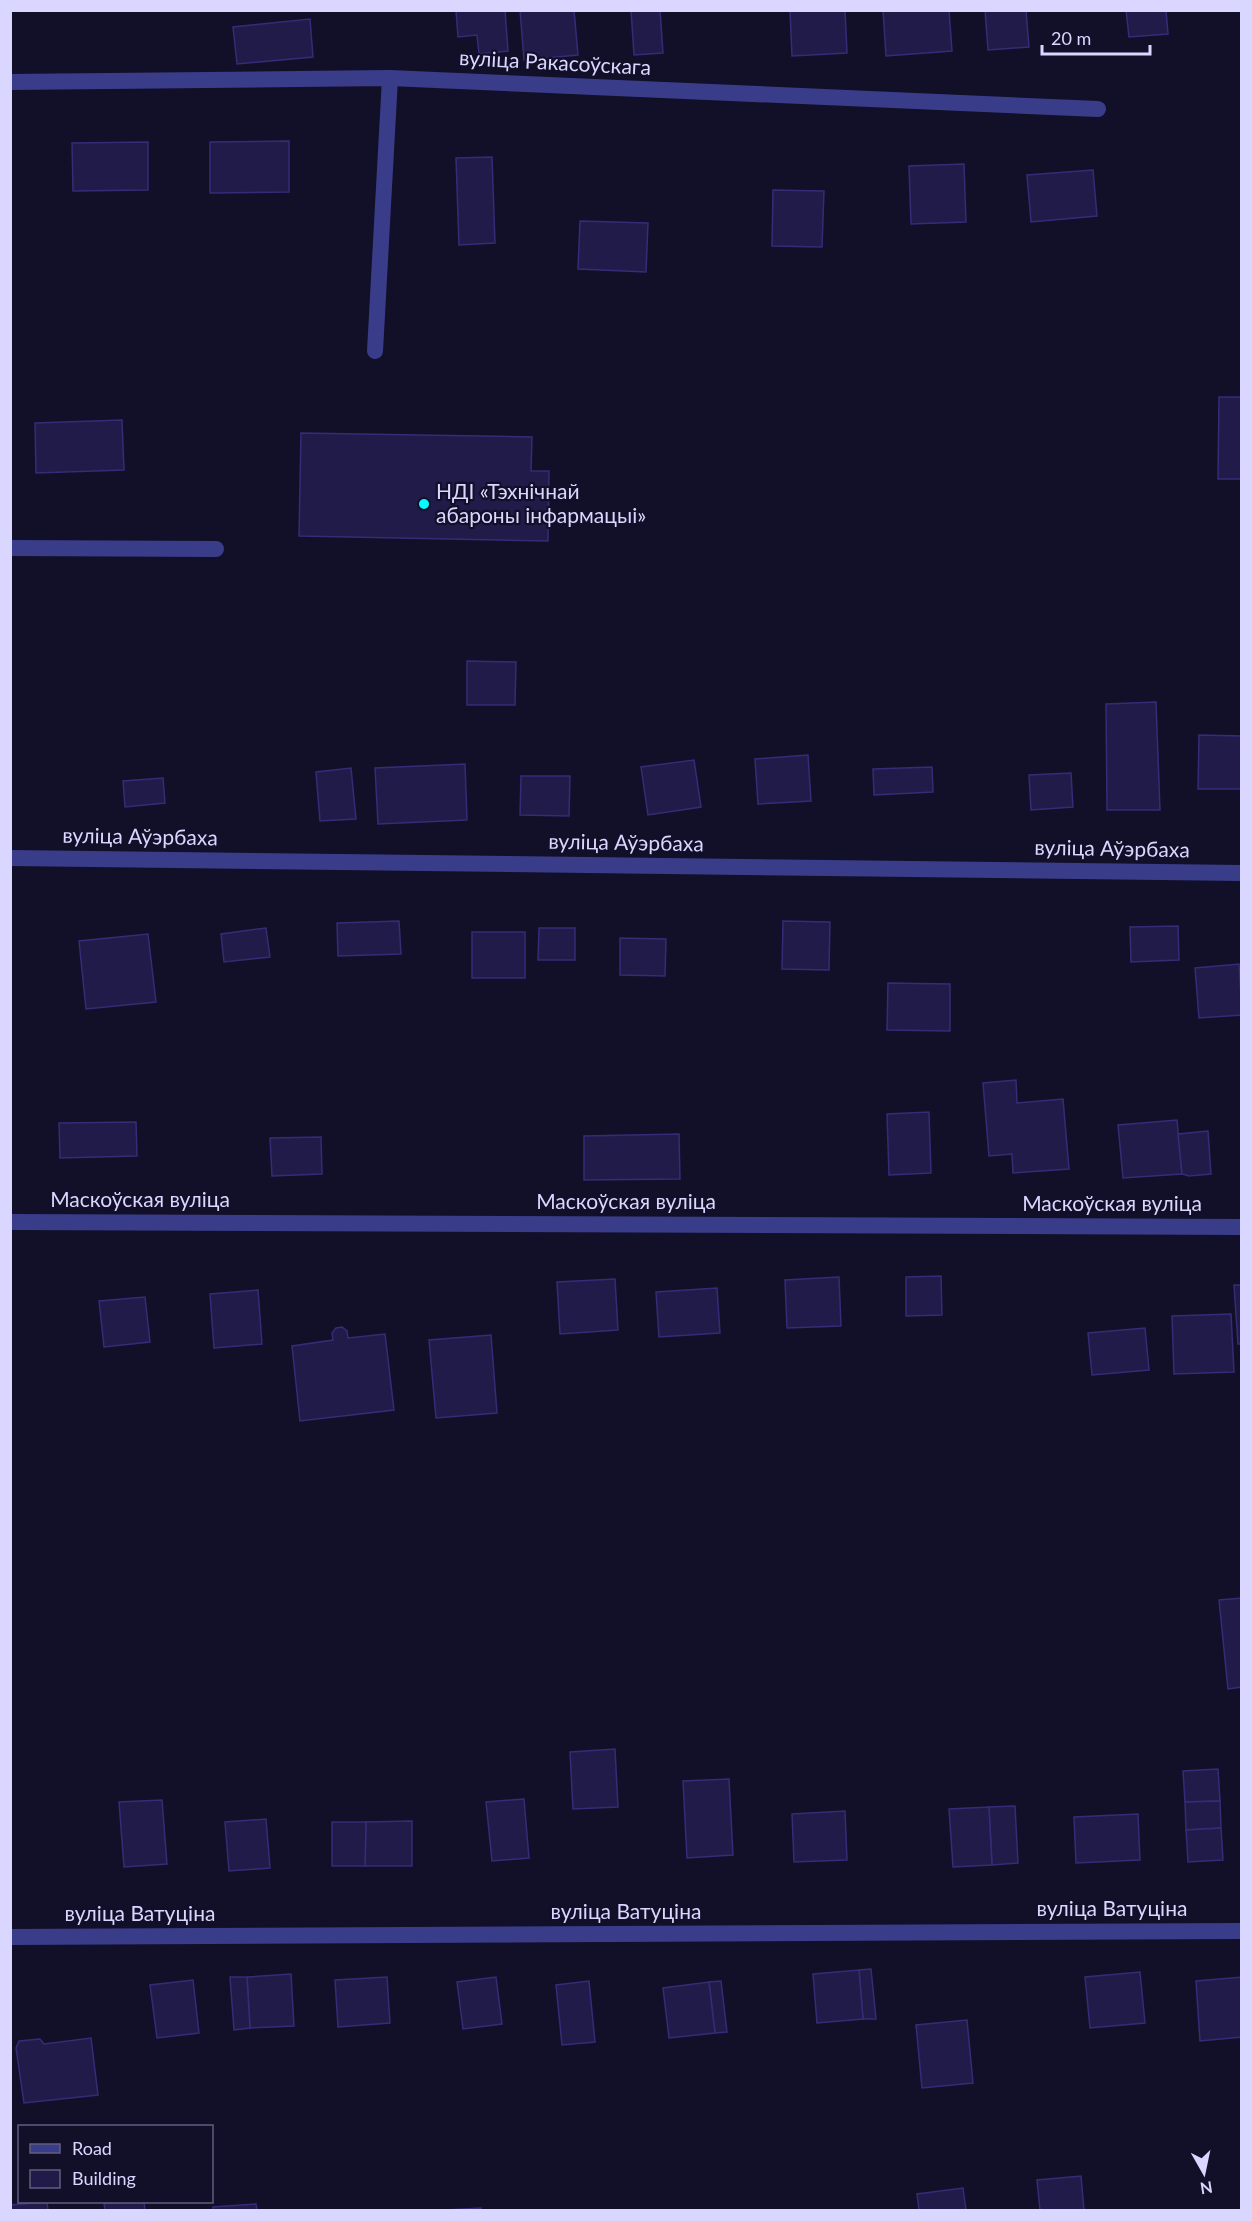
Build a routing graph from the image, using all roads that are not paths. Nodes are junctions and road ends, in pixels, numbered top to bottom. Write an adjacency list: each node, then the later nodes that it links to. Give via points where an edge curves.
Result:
1 (390, 78): 2 (street, вуліца Ракасоўскага); 3 (street, вуліца Ракасоўскага); 4 (street)
2 (10, 82)
3 (1098, 109)
4 (375, 351)
5 (10, 548): 6 (street)
6 (216, 549)
7 (10, 858): 8 (street, вуліца Аўэрбаха)
8 (1242, 873)
9 (10, 1222): 10 (street, Маскоўская вуліца)
10 (1242, 1227)
11 (1242, 1931): 12 (street, вуліца Ватуціна)
12 (10, 1937)

